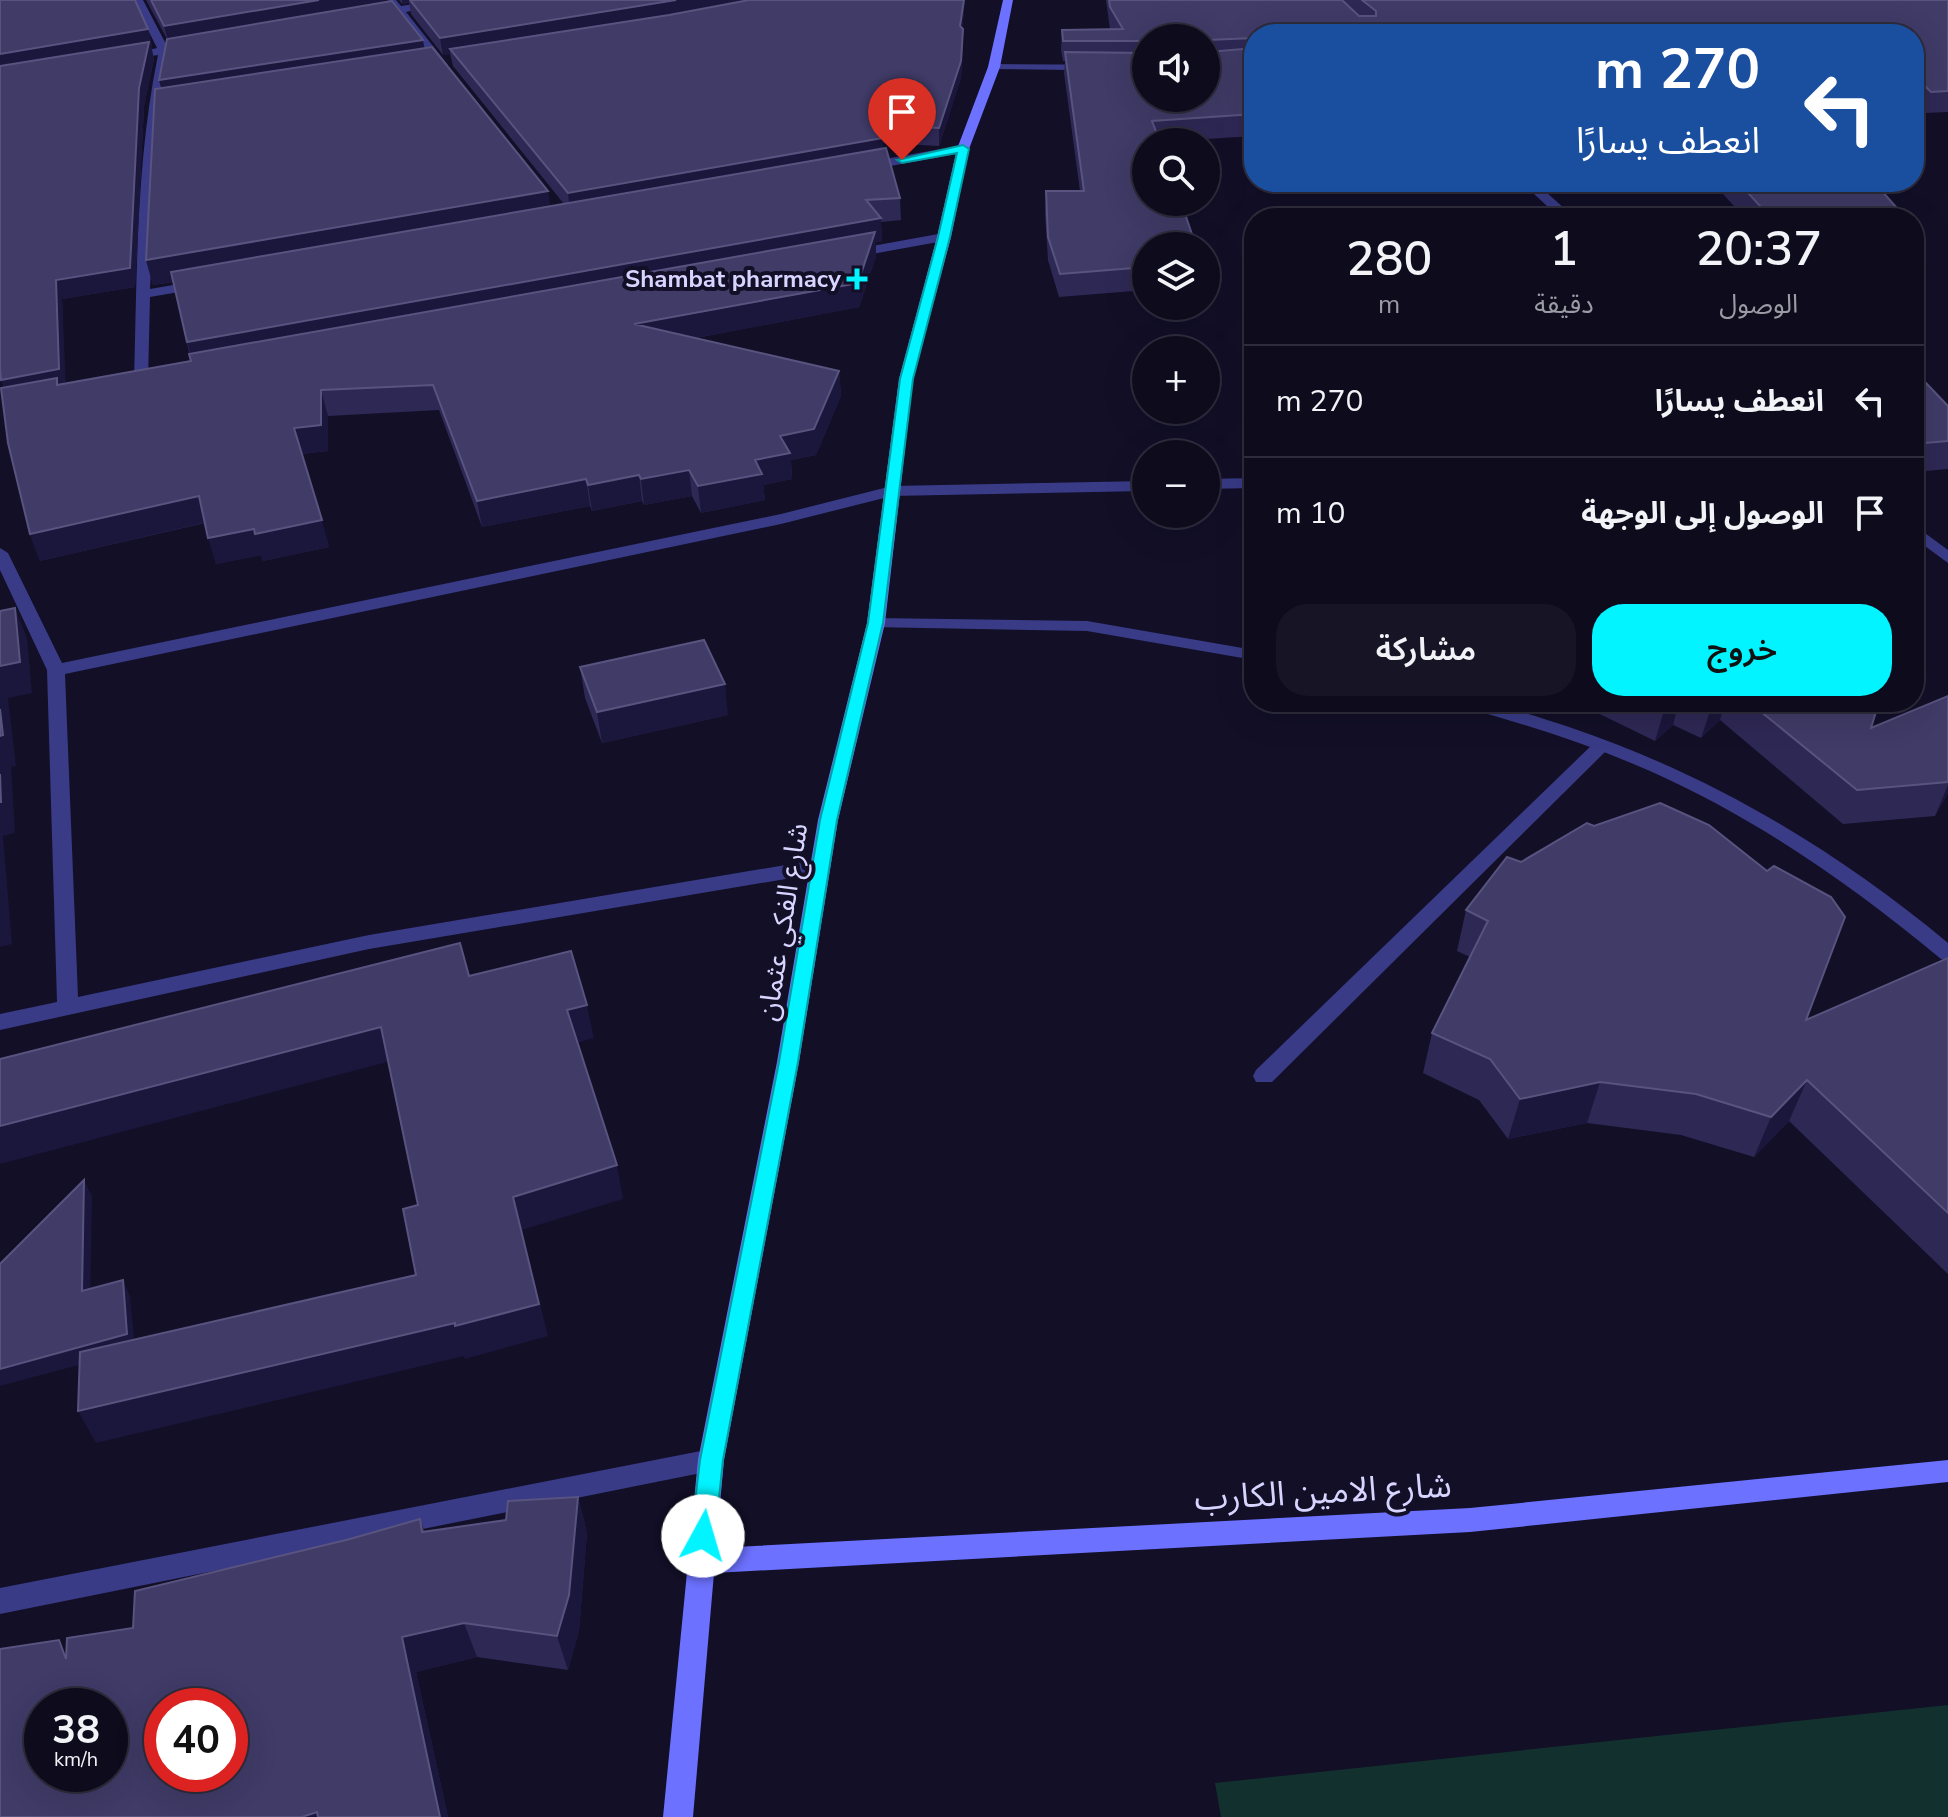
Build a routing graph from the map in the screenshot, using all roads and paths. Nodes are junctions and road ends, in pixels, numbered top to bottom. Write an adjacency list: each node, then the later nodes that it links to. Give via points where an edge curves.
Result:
1 (138, 0): 8 (street)
2 (390, 0): 5 (street)
3 (460, 0): 5 (street)
4 (1008, 0): 13 (street, شارع الفكي عثمان)
5 (400, 9): 6 (street); 11 (street)
6 (353, 17)
7 (196, 45): 8 (street)
8 (164, 51): 9 (street); 17 (street)
9 (120, 58)
10 (455, 60): 11 (street)
11 (439, 62): 12 (street); 15 (street)
12 (424, 64)
13 (994, 67): 14 (street); 18 (street, شارع الفكي عثمان)
14 (1132, 68)
15 (449, 74)
16 (168, 103): 17 (street)
17 (153, 106): 25 (street)
18 (963, 149): 19 (street); 22 (street, شارع الفكي عثمان)
19 (841, 171)
20 (1538, 192): 21 (street)
21 (1557, 208)
22 (944, 237): 23 (street); 32 (street, شارع الفكي عثمان, via 906,379)
23 (836, 256)
24 (221, 280): 25 (street)
25 (143, 294): 27 (street)
26 (157, 379): 27 (street)
27 (141, 381): 28 (street)
28 (126, 384)
29 (1244, 483): 30 (street)
30 (1220, 484)
31 (1132, 486): 32 (street)
32 (892, 491): 36 (street, شارع الفكي عثمان); 38 (street, via 781,519)
33 (1924, 538): 35 (street)
34 (0, 553): 38 (street)
35 (1948, 558)
36 (876, 623): 37 (street, via 1087,626); 41 (street, شارع الفكي عثمان)
37 (1244, 653)
38 (56, 670): 43 (street)
39 (1501, 712): 40 (street)
40 (1600, 747): 42 (street, via 1682,779 1791,838 1910,920); 45 (street)
41 (821, 866): 43 (street, via 369,942); 46 (street, شارع الفكي عثمان)
42 (1948, 954)
43 (68, 1007): 44 (street)
44 (0, 1022)
45 (1264, 1076)
46 (711, 1460): 48 (street, شارع الفكي عثمان); 49 (street)
47 (1948, 1471): 48 (street, شارع الامين الكارب, via 1470,1520)
48 (701, 1561): 50 (street, شارع الفكي عثمان)
49 (0, 1601)
50 (678, 1817)

